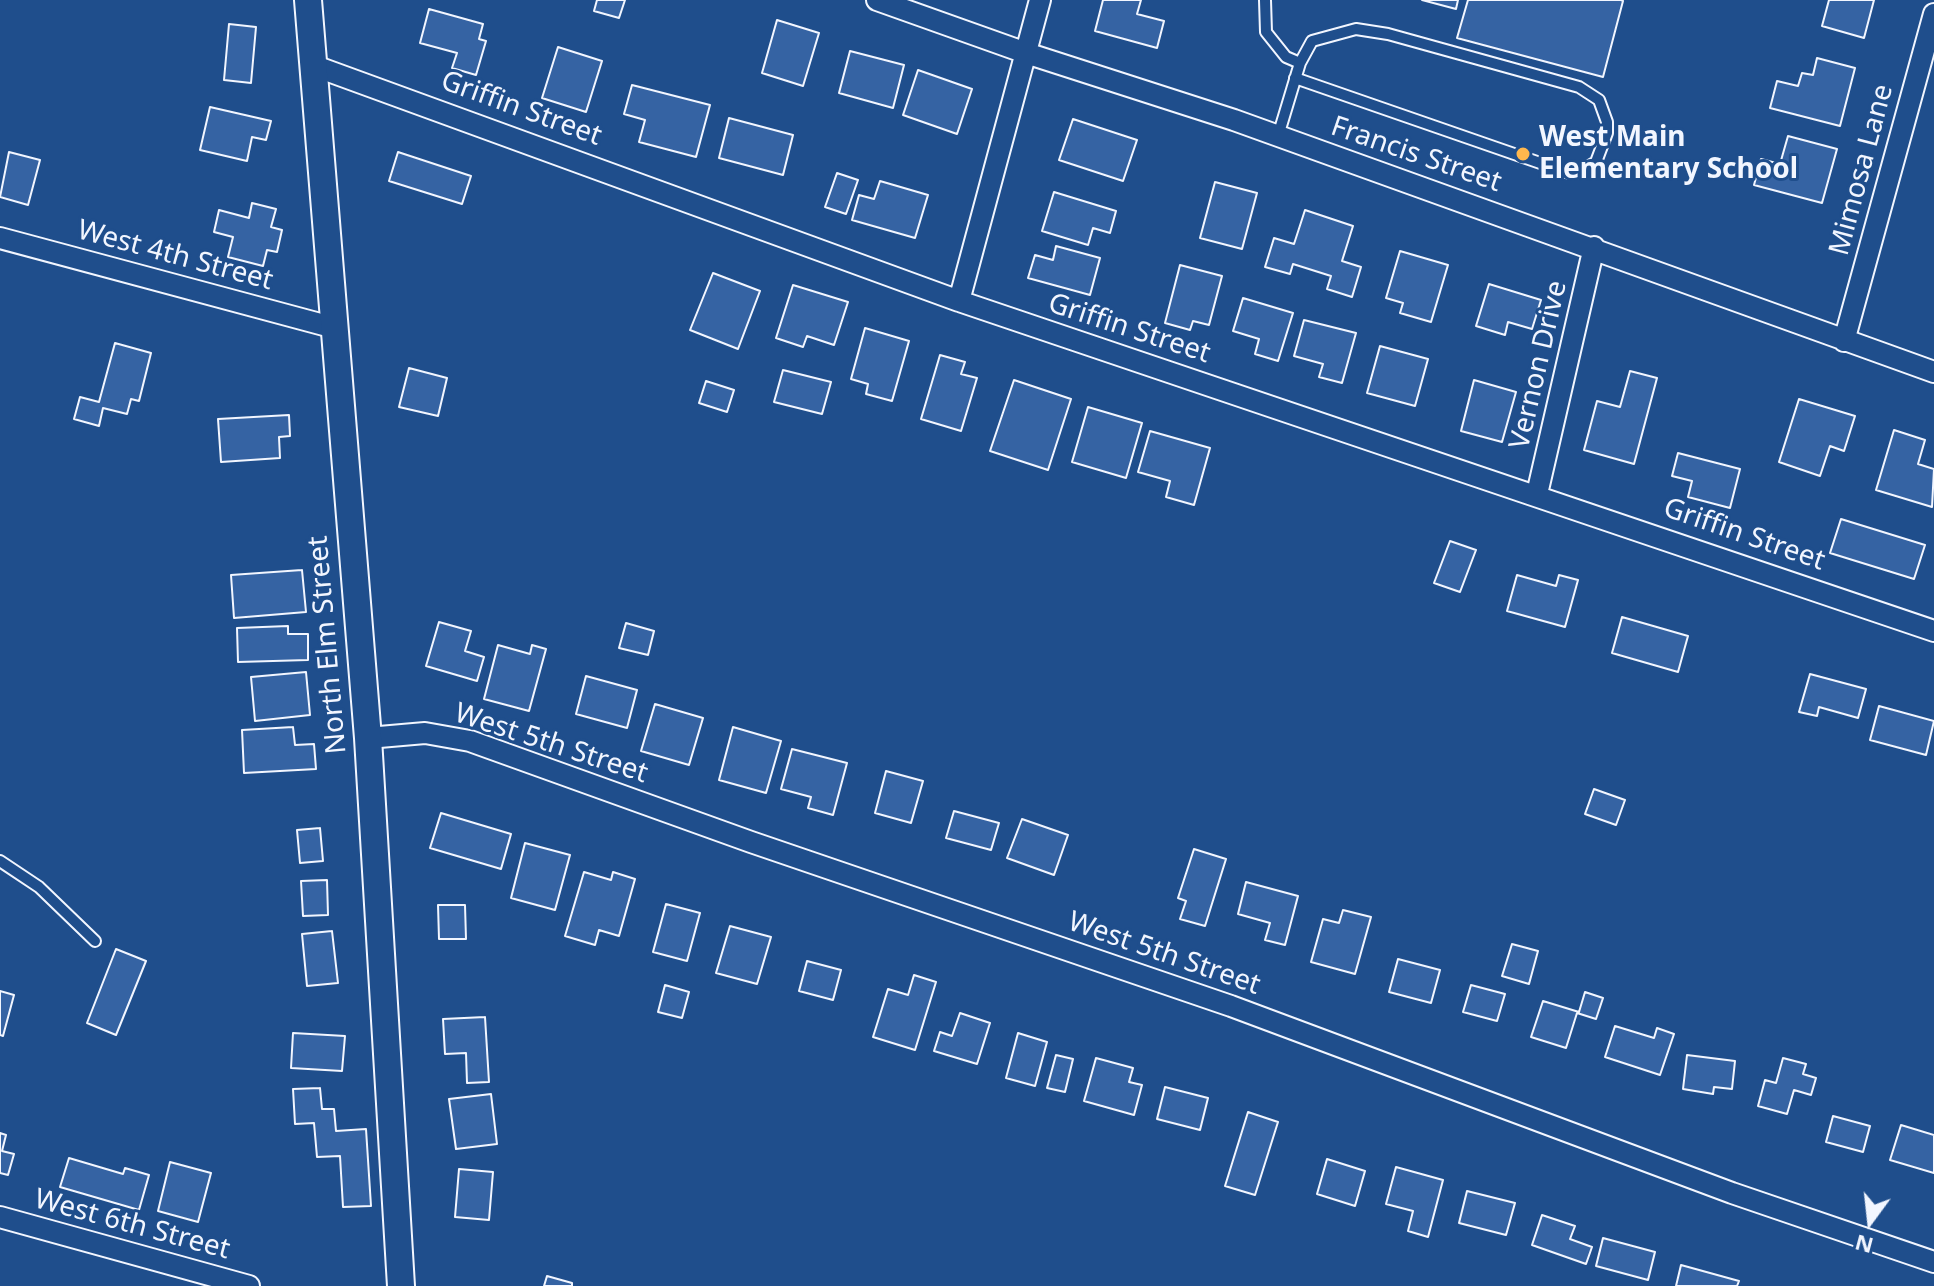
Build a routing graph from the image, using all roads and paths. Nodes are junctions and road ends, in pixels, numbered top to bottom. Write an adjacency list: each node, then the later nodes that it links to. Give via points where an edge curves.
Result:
1 (308, 0): 8 (street, North Elm Street)
2 (877, 0): 6 (street, Francis Street)
3 (1040, 0): 6 (street)
4 (1265, 0): 7 (lane, via 1266,32 1286,57)
5 (1934, 14): 15 (street, Mimosa Lane)
6 (1026, 53): 10 (street, Francis Street); 13 (street)
7 (1300, 63): 9 (lane); 9 (lane, via 1312,41 1338,32 1388,34 1590,92 1605,110 1604,144 1588,169 1569,173)
8 (312, 65): 13 (street, Griffin Street); 14 (street, North Elm Street)
9 (1295, 78): 10 (lane)
10 (1278, 136): 12 (street, Francis Street)
11 (0, 238): 14 (street, West 4th Street)
12 (1594, 247): 15 (street, Francis Street); 17 (street, Vernon Drive)
13 (959, 301): 17 (street, Griffin Street)
14 (335, 328): 19 (street, North Elm Street)
15 (1844, 341): 16 (street, Francis Street)
16 (1934, 372)
17 (1537, 494): 18 (street, Griffin Street)
18 (1934, 631)
19 (368, 738): 23 (street, West 5th Street, via 425,733 470,741 1217,1001 1732,1193); 25 (street, North Elm Street)
20 (0, 861): 21 (lane, via 39,887)
21 (95, 941)
22 (0, 1217): 24 (street, West 6th Street)
23 (1934, 1262)
24 (249, 1286)
25 (401, 1286)

